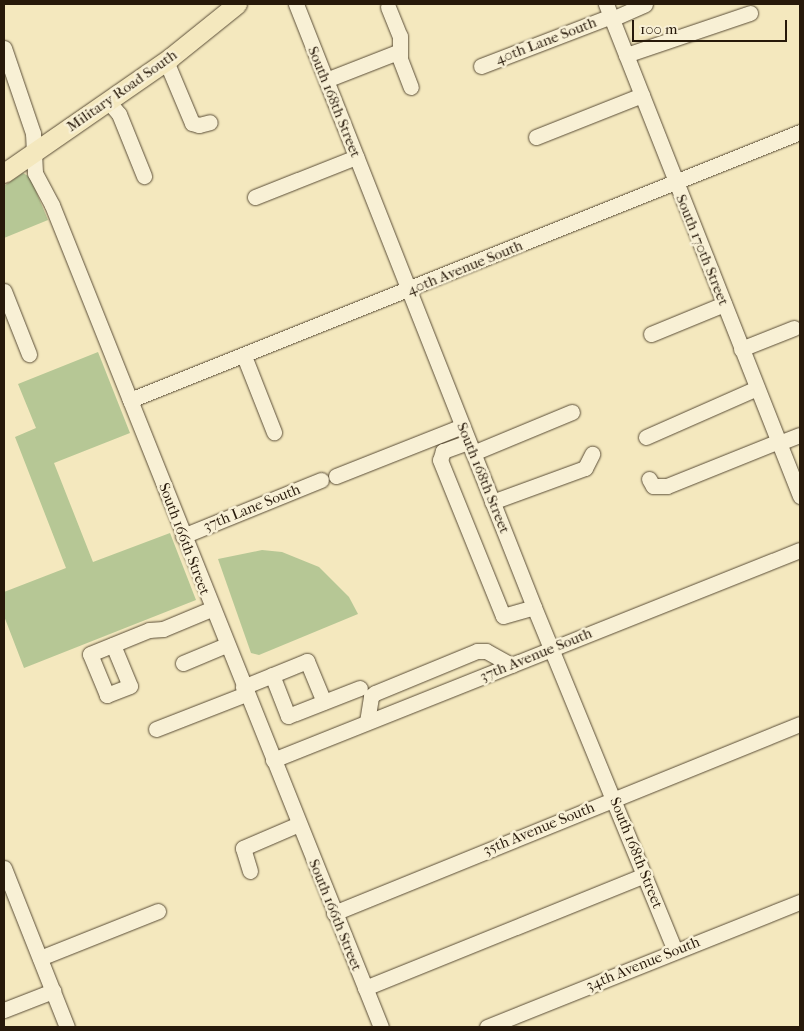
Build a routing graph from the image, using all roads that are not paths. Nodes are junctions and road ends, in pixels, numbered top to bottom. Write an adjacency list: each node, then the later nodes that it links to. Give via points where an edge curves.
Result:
1 (237, 4): 10 (main road, Military Road South)
2 (296, 4): 12 (street, South 168th Street)
3 (645, 4): 5 (street, 40th Lane South)
4 (388, 6): 7 (street, via 400,36)
5 (609, 13): 8 (street, South 170th Street); 11 (street, 40th Lane South)
6 (750, 13): 8 (street)
7 (400, 51): 12 (street); 13 (street)
8 (626, 55): 14 (street, South 170th Street)
9 (5, 56): 19 (street, South 166th Street, via 33,133)
10 (166, 61): 15 (main road, Military Road South); 16 (street, via 192,123)
11 (481, 66)
12 (326, 80): 20 (street, South 168th Street)
13 (411, 87)
14 (642, 95): 18 (street); 23 (street, South 170th Street)
15 (108, 101): 19 (main road, Military Road South); 22 (street, via 119,114)
16 (210, 122)
17 (800, 132): 23 (street, 40th Avenue South)
18 (536, 137)
19 (33, 152): 21 (main road, Military Road South); 34 (street, South 166th Street, via 35,173 52,206)
20 (356, 157): 24 (street); 26 (street, South 168th Street)
21 (4, 173)
22 (144, 176)
23 (675, 182): 26 (street, 40th Avenue South); 27 (street, South 170th Street)
24 (255, 197)
25 (4, 290): 31 (street)
26 (409, 291): 32 (street, 40th Avenue South); 36 (street, South 168th Street)
27 (724, 304): 29 (street); 30 (street, South 170th Street)
28 (794, 328): 30 (street)
29 (651, 334)
30 (742, 349): 33 (street, South 170th Street)
31 (29, 354)
32 (244, 356): 34 (street, 40th Avenue South); 37 (street)
33 (757, 388): 39 (street); 40 (street, South 170th Street)
34 (130, 400): 48 (street, South 166th Street)
35 (572, 412): 41 (street)
36 (462, 426): 41 (street, South 168th Street); 43 (street)
37 (274, 432)
38 (800, 435): 40 (street)
39 (646, 437)
40 (779, 442): 44 (street, via 666,486 652,486); 46 (street, South 170th Street)
41 (470, 448): 47 (street, South 168th Street); 50 (street, via 443,451 440,460 503,616)
42 (592, 454): 47 (street, via 585,468)
43 (336, 476)
44 (649, 479)
45 (321, 480): 48 (street, 37th Lane South)
46 (800, 496)
47 (492, 502): 50 (street, South 168th Street)
48 (183, 536): 51 (street, South 166th Street)
49 (800, 550): 54 (street, 37th Avenue South)
50 (534, 607): 54 (street, South 168th Street)
51 (211, 609): 52 (street); 53 (street, South 166th Street)
52 (113, 645)
53 (226, 645): 55 (street); 59 (street, South 166th Street)
54 (551, 649): 56 (street, 37th Avenue South); 65 (street, South 168th Street)
55 (183, 663)
56 (511, 665): 61 (street, 37th Avenue South); 61 (street, via 486,651 477,651 375,693 371,696)
57 (272, 675): 59 (street); 60 (street, via 307,661); 60 (street, via 288,716)
58 (360, 688): 60 (street)
59 (244, 690): 63 (street); 64 (street, South 166th Street)
60 (324, 702)
61 (367, 722): 64 (street, 37th Avenue South)
62 (800, 724): 65 (street, 35th Avenue South)
63 (156, 729)
64 (273, 760): 66 (street, South 166th Street)
65 (613, 798): 69 (street, South 168th Street); 72 (street, 35th Avenue South)
66 (298, 824): 68 (street, via 243,848); 72 (street, South 166th Street)
67 (4, 868): 74 (street)
68 (250, 871)
69 (644, 875): 73 (street, South 168th Street); 75 (street)
70 (800, 902): 73 (street, 34th Avenue South)
71 (158, 911): 74 (street)
72 (334, 913): 75 (street, South 166th Street)
73 (675, 951): 80 (street, 34th Avenue South)
74 (40, 958): 76 (street)
75 (364, 988): 79 (street, South 166th Street)
76 (53, 991): 77 (street); 78 (street)
77 (4, 1010)
78 (67, 1027)
79 (381, 1027)
80 (487, 1027)

